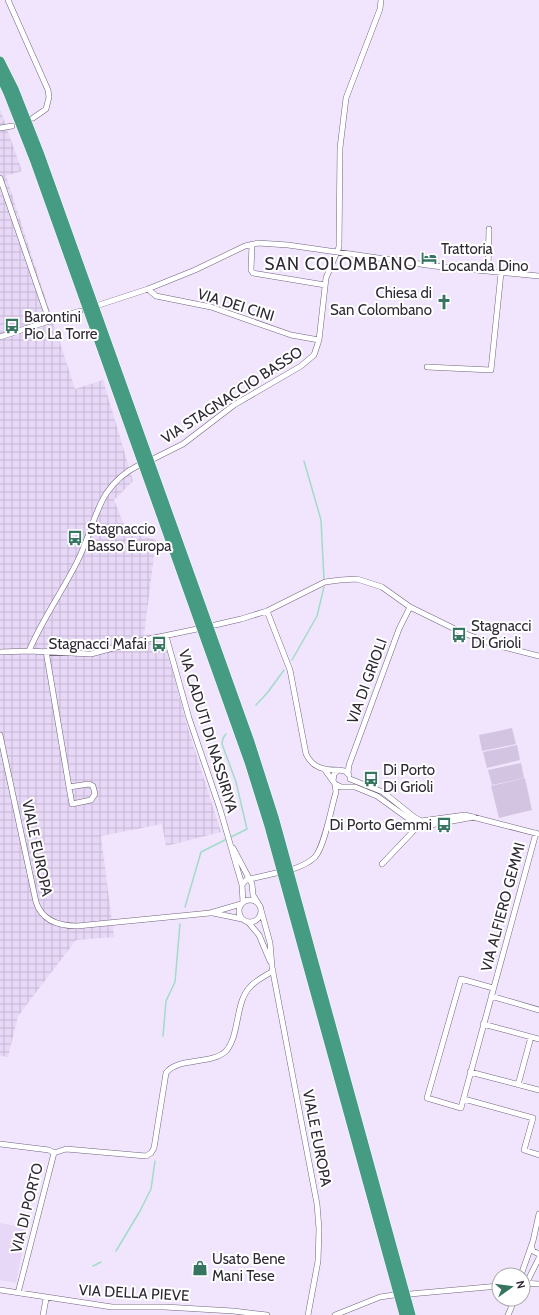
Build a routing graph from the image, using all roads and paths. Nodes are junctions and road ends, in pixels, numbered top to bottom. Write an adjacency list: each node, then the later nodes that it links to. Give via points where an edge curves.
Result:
1 (8, 0): 5 (street, via 48,90 46,109)
2 (381, 0): 11 (street, via 380,9 349,88 344,109 340,148)
3 (0, 61): 94 (highway, via 40,155 254,755 274,817)
4 (0, 76): 93 (highway, via 36,166 247,756 273,840)
5 (33, 118)
6 (12, 126): 7 (street)
7 (0, 128)
8 (0, 178): 19 (street)
9 (489, 228): 12 (street)
10 (252, 244): 11 (street, via 288,245); 15 (street, via 253,273); 16 (street)
11 (338, 254): 12 (street); 15 (street, VIA STAGNACCIO BASSO, via 328,272)
12 (488, 271): 13 (street)
13 (501, 273): 14 (street); 22 (street, via 491,370)
14 (539, 276)
15 (325, 285): 21 (street, VIA STAGNACCIO BASSO)
16 (148, 289): 17 (street); 21 (street, VIA DEI CINI, via 156,296 211,307 291,335)
17 (99, 304)
18 (80, 310): 19 (street)
19 (50, 320): 20 (street)
20 (0, 337)
21 (319, 340): 23 (street, VIA STAGNACCIO BASSO, via 310,360 234,405 183,444)
22 (427, 367)
23 (153, 459)
24 (139, 465): 30 (street, via 122,475 103,498 78,561)
25 (410, 607): 26 (street, via 380,586 349,579 317,585); 33 (street, via 486,642); 35 (street, VIA DI GRIOLI, via 399,629)
26 (267, 611): 27 (street); 36 (street, via 290,670 305,752 312,764)
27 (215, 625)
28 (197, 629): 29 (street)
29 (166, 636): 31 (street, via 91,654); 46 (street, VIA CADUTI DI NASSIRIYA, via 189,718)
30 (29, 650): 31 (street); 32 (street)
31 (46, 651): 41 (street)
32 (0, 652)
33 (539, 656)
34 (0, 735): 58 (street, VIALE EUROPA, via 36,902 38,908 49,919 54,923 68,926)
35 (349, 765): 37 (street); 38 (street, VIA DI GRIOLI)
36 (325, 770): 37 (street); 39 (street)
37 (339, 770): 38 (street); 39 (street, via 334,774)
38 (349, 776): 40 (street); 44 (street, via 383,792 415,818)
39 (334, 782): 40 (street); 42 (street)
40 (344, 786): 42 (street); 45 (street, via 358,788 377,796)
41 (69, 788): 41 (street, via 72,804 91,800 95,794 93,786 89,784)
42 (336, 792): 49 (street, via 317,854 306,864)
43 (474, 818): 44 (street, via 462,814); 45 (street, via 434,826); 47 (street, VIA ALFIERO GEMMI)
44 (423, 821): 45 (street)
45 (418, 826): 48 (street)
46 (227, 834): 52 (street, VIA CADUTI DI NASSIRIYA); 53 (street, VIA CADUTI DI NASSIRIYA)
47 (537, 834): 62 (street, VIA ALFIERO GEMMI)
48 (382, 864)
49 (293, 869)
50 (276, 873): 51 (street)
51 (263, 876): 52 (street); 54 (street)
52 (249, 880): 53 (street); 54 (street)
53 (242, 885): 55 (street)
54 (253, 887): 56 (street)
55 (242, 903): 56 (street, via 252,900); 58 (street, VIALE EUROPA); 59 (street, via 239,913)
56 (258, 903): 57 (street)
57 (261, 910): 60 (street, via 258,920); 61 (street, VIALE EUROPA, via 270,943)
58 (210, 913): 59 (street, VIALE EUROPA)
59 (242, 919): 60 (street)
60 (248, 922): 61 (street, VIALE EUROPA, via 261,939)
61 (272, 969): 73 (street, VIA DI PORTO, via 247,990 232,1038 225,1051 212,1058 174,1066 166,1073 154,1148 151,1153 146,1156 66,1149); 91 (street, VIALE EUROPA, via 317,1204 318,1261)
62 (493, 988): 63 (street, VIA ALFIERO GEMMI); 71 (street, VIA ALFIERO GEMMI, via 461,979 427,1098 461,1108)
63 (491, 996): 64 (street); 65 (street, VIA ALFIERO GEMMI)
64 (539, 1010)
65 (483, 1024): 66 (street); 68 (street, VIA ALFIERO GEMMI)
66 (531, 1037): 67 (street); 69 (street)
67 (539, 1039)
68 (470, 1072): 69 (street); 71 (street, VIA ALFIERO GEMMI)
69 (518, 1085): 70 (street)
70 (539, 1090)
71 (464, 1099): 74 (street, via 533,1118 524,1150)
72 (0, 1144): 73 (street, VIA DI PORTO)
73 (54, 1153): 85 (street, VIA DI PORTO)
74 (539, 1154)
75 (538, 1216): 76 (street); 78 (street)
76 (539, 1228)
77 (539, 1238): 78 (street)
78 (532, 1243): 79 (street, via 533,1251); 81 (street)
79 (539, 1254)
80 (539, 1258): 82 (street)
81 (524, 1267)
82 (531, 1272)
83 (491, 1287): 86 (street)
84 (0, 1290): 85 (street, VIA DELLA PIEVE)
85 (18, 1293): 88 (street, VIA DELLA PIEVE)
86 (410, 1294)
87 (394, 1295): 92 (street, via 380,1297)
88 (46, 1298): 89 (street); 90 (street, VIA DELLA PIEVE, via 118,1308 179,1308)
89 (43, 1315)
90 (267, 1315)
91 (308, 1315)
92 (335, 1315)
93 (404, 1315)
94 (411, 1315)

